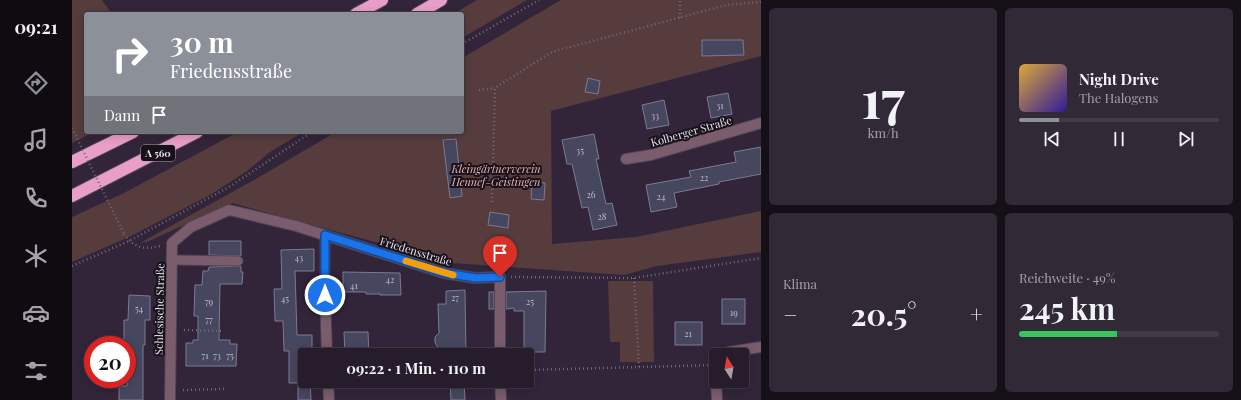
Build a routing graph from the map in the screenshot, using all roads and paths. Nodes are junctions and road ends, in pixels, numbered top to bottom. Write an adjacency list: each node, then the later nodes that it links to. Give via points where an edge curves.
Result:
1 (382, 0): 6 (highway)
2 (441, 0): 7 (highway)
3 (539, 0): 9 (path)
4 (680, 0): 8 (path)
5 (761, 2): 8 (path, via 726,5)
6 (360, 12)
7 (420, 12)
8 (680, 18): 10 (path, via 552,52)
9 (464, 43)
10 (495, 88): 11 (path); 20 (path)
11 (479, 90)
12 (761, 123): 17 (street, Kolberger Straße, via 651,155)
13 (72, 128): 22 (path, bridge)
14 (129, 134): 18 (highway, A 560)
15 (193, 134): 19 (highway, A 560)
16 (309, 134): 22 (path, via 229,187)
17 (626, 159)
18 (72, 162)
19 (72, 196)
20 (492, 202)
21 (325, 235): 23 (street, Friedensstraße, via 229,210 191,227); 28 (street, Friedensstraße, via 444,273 476,278); 30 (lane)
22 (129, 241): 23 (path, via 140,248); 27 (path)
23 (172, 243): 25 (street, Schlesische Straße)
24 (761, 258): 29 (path)
25 (172, 260): 26 (lane); 31 (street, Schlesische Straße)
26 (238, 261)
27 (72, 266)
28 (500, 277): 29 (path); 35 (street)
29 (634, 278): 38 (path)
30 (325, 295): 34 (street)
31 (171, 330): 32 (path); 44 (street, Schlesische Straße)
32 (224, 331)
33 (761, 347): 36 (street)
34 (327, 348)
35 (500, 348)
36 (749, 349)
37 (709, 365): 38 (path)
38 (639, 367): 39 (path)
39 (534, 370)
40 (328, 388): 45 (street)
41 (500, 388): 46 (street)
42 (716, 388): 47 (street)
43 (224, 390): 44 (path)
44 (170, 395)
45 (329, 400)
46 (501, 400)
47 (717, 400)

